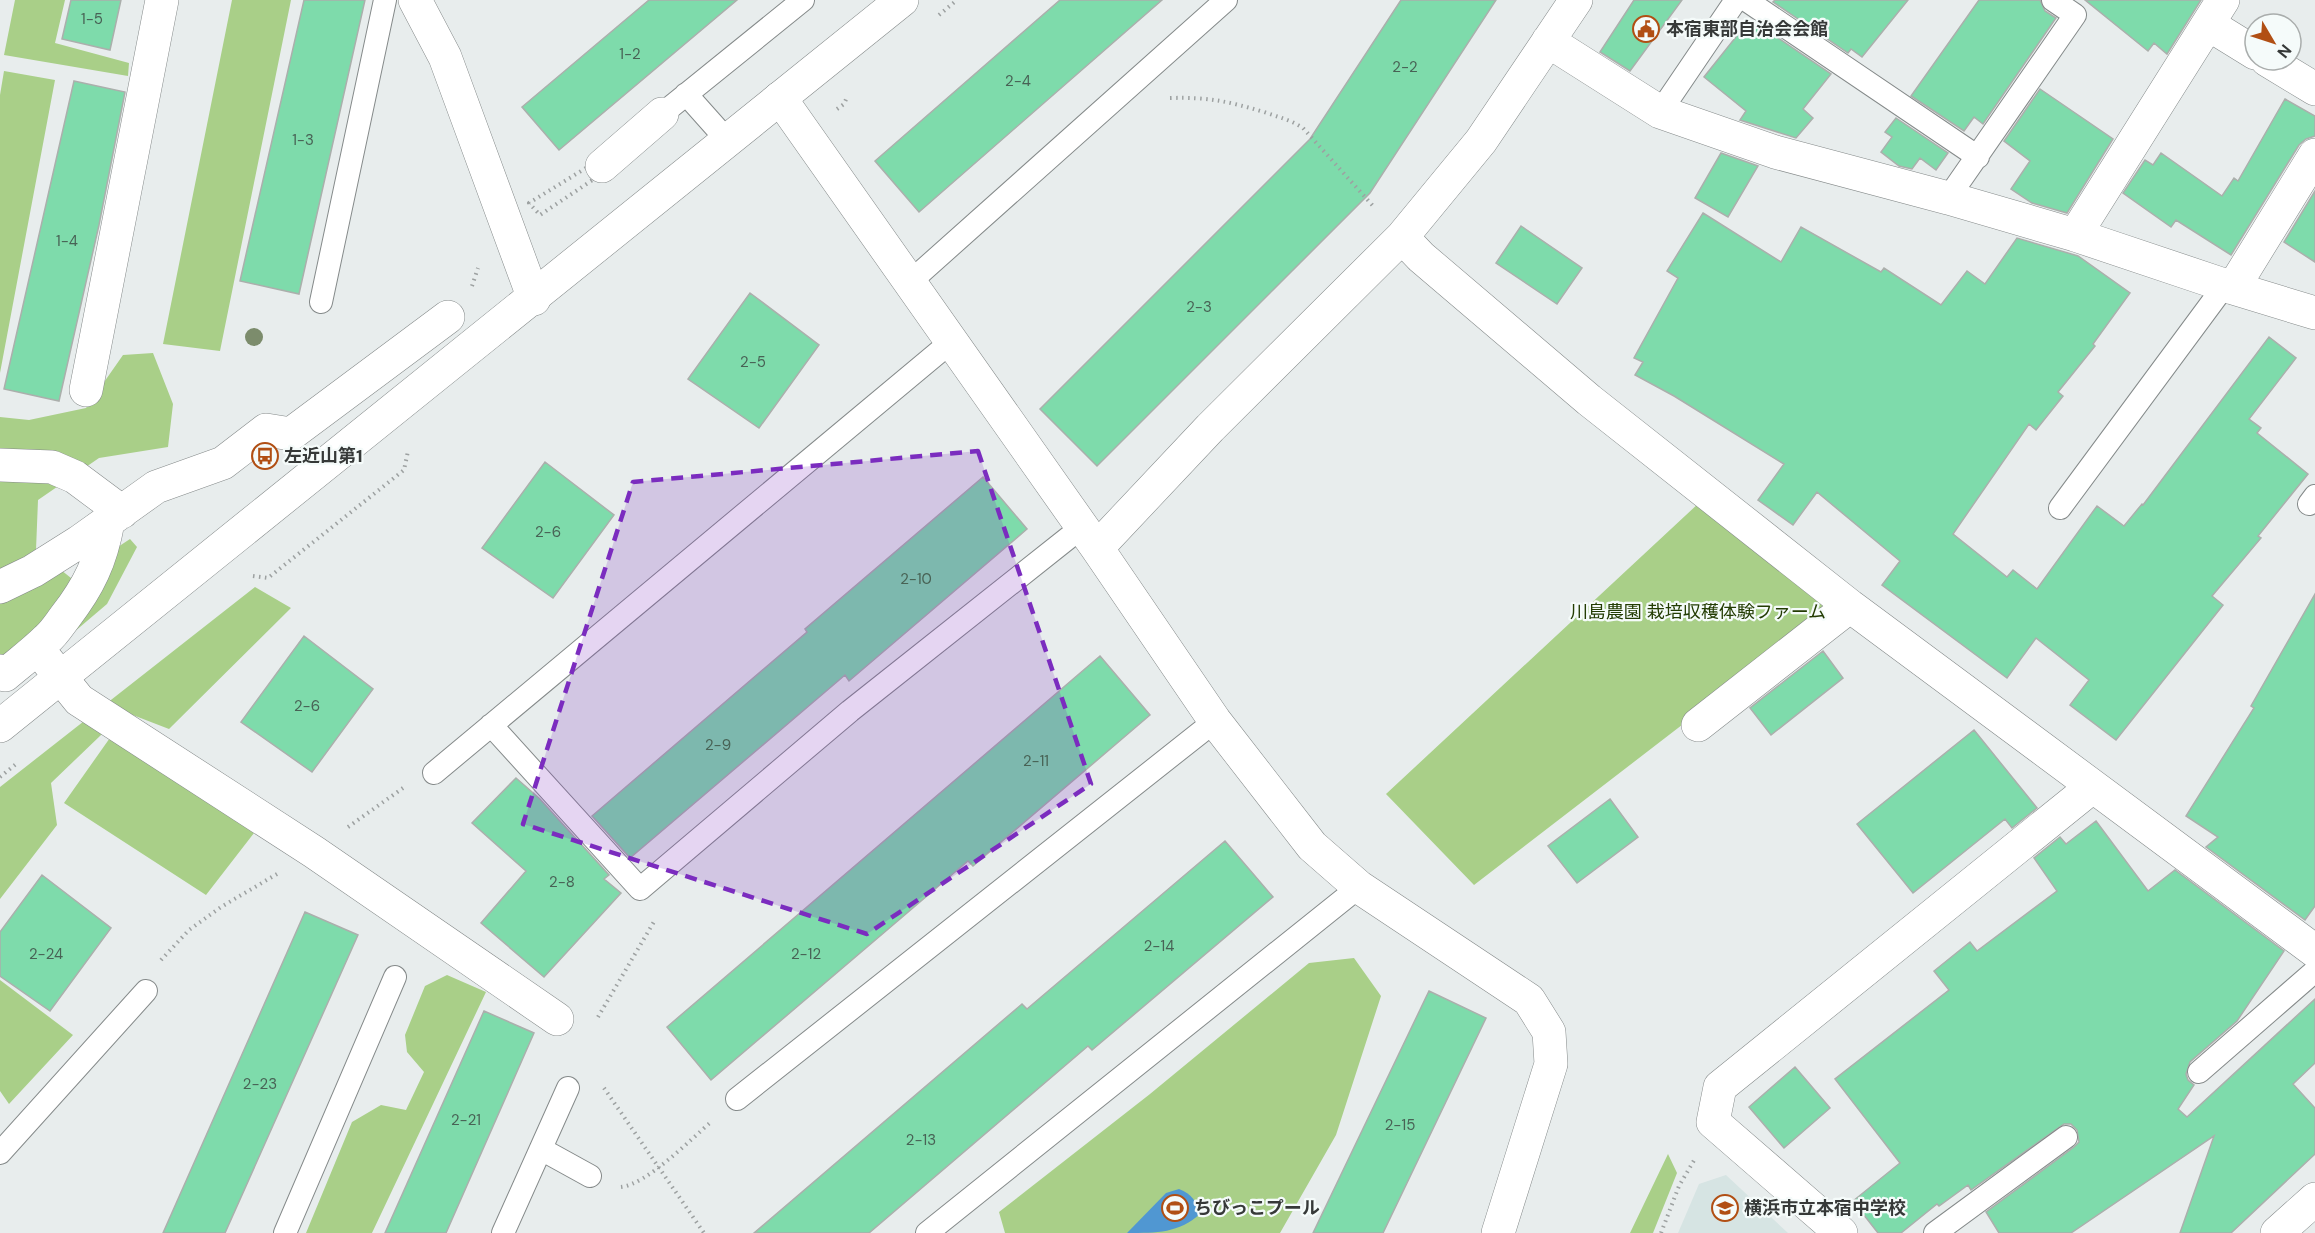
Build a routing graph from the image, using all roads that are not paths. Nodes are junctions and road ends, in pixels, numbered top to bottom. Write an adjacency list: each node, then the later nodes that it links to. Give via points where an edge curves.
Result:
1 (162, 0): 33 (street)
2 (385, 0): 29 (lane)
3 (415, 0): 28 (street, via 446,57)
4 (803, 0): 17 (lane)
5 (902, 0): 16 (street)
6 (1227, 0): 26 (lane)
7 (1575, 0): 12 (street)
8 (1736, 0): 18 (lane)
9 (1746, 0): 21 (lane)
10 (2052, 0): 21 (lane, via 2075,15)
11 (2215, 12): 13 (street); 24 (street)
12 (1548, 41): 18 (street); 25 (street, via 1481,141)
13 (2243, 41)
14 (2287, 72): 15 (street)
15 (2315, 89)
16 (780, 98): 19 (street); 26 (street)
17 (674, 104): 19 (lane); 22 (street)
18 (1660, 112): 23 (street, via 1775,152)
19 (728, 140): 28 (street)
20 (2315, 154): 27 (street)
21 (1978, 157): 23 (lane)
22 (602, 166)
23 (1948, 198): 24 (street)
24 (2075, 235): 27 (street)
25 (1402, 237): 37 (street, via 1209,428); 39 (street, via 1589,400)
26 (910, 282): 32 (street)
27 (2229, 287): 30 (street); 35 (lane)
28 (534, 299): 42 (street)
29 (321, 302)
30 (2315, 313)
31 (448, 317): 36 (street, via 291,434 266,430 223,463 156,487)
32 (952, 341): 37 (street); 44 (lane)
33 (86, 390)
34 (0, 465): 36 (street, via 52,467 75,477)
35 (2060, 508)
36 (115, 517): 38 (street, via 33,571); 40 (street, via 91,581 49,638)
37 (1089, 538): 43 (street); 44 (lane, via 849,711 640,890)
38 (0, 587)
39 (1850, 606): 45 (street); 48 (street)
40 (37, 648): 41 (street, via 5,675); 42 (street)
41 (0, 671)
42 (60, 678): 46 (street); 54 (street, via 79,700 314,852)
43 (1215, 721): 49 (street, via 1312,846); 57 (lane)
44 (491, 725): 47 (lane)
45 (1698, 725)
46 (0, 726)
47 (434, 773)
48 (2092, 787): 50 (street); 67 (street, via 1720,1087 1713,1122)
49 (1359, 887): 65 (lane); 66 (street, via 1529,1000 1549,1032 1551,1064)
50 (2315, 951)
51 (2315, 971): 55 (lane)
52 (395, 977): 63 (lane)
53 (146, 991): 60 (lane)
54 (557, 1019)
55 (2199, 1072)
56 (568, 1088): 59 (lane)
57 (736, 1099)
58 (2066, 1137): 68 (lane)
59 (541, 1149): 61 (lane); 64 (lane)
60 (0, 1153)
61 (590, 1176)
62 (2315, 1199): 69 (street)
63 (285, 1233)
64 (503, 1233)
65 (927, 1233)
66 (1498, 1233)
67 (1841, 1233)
68 (1935, 1233)
69 (2277, 1233)

